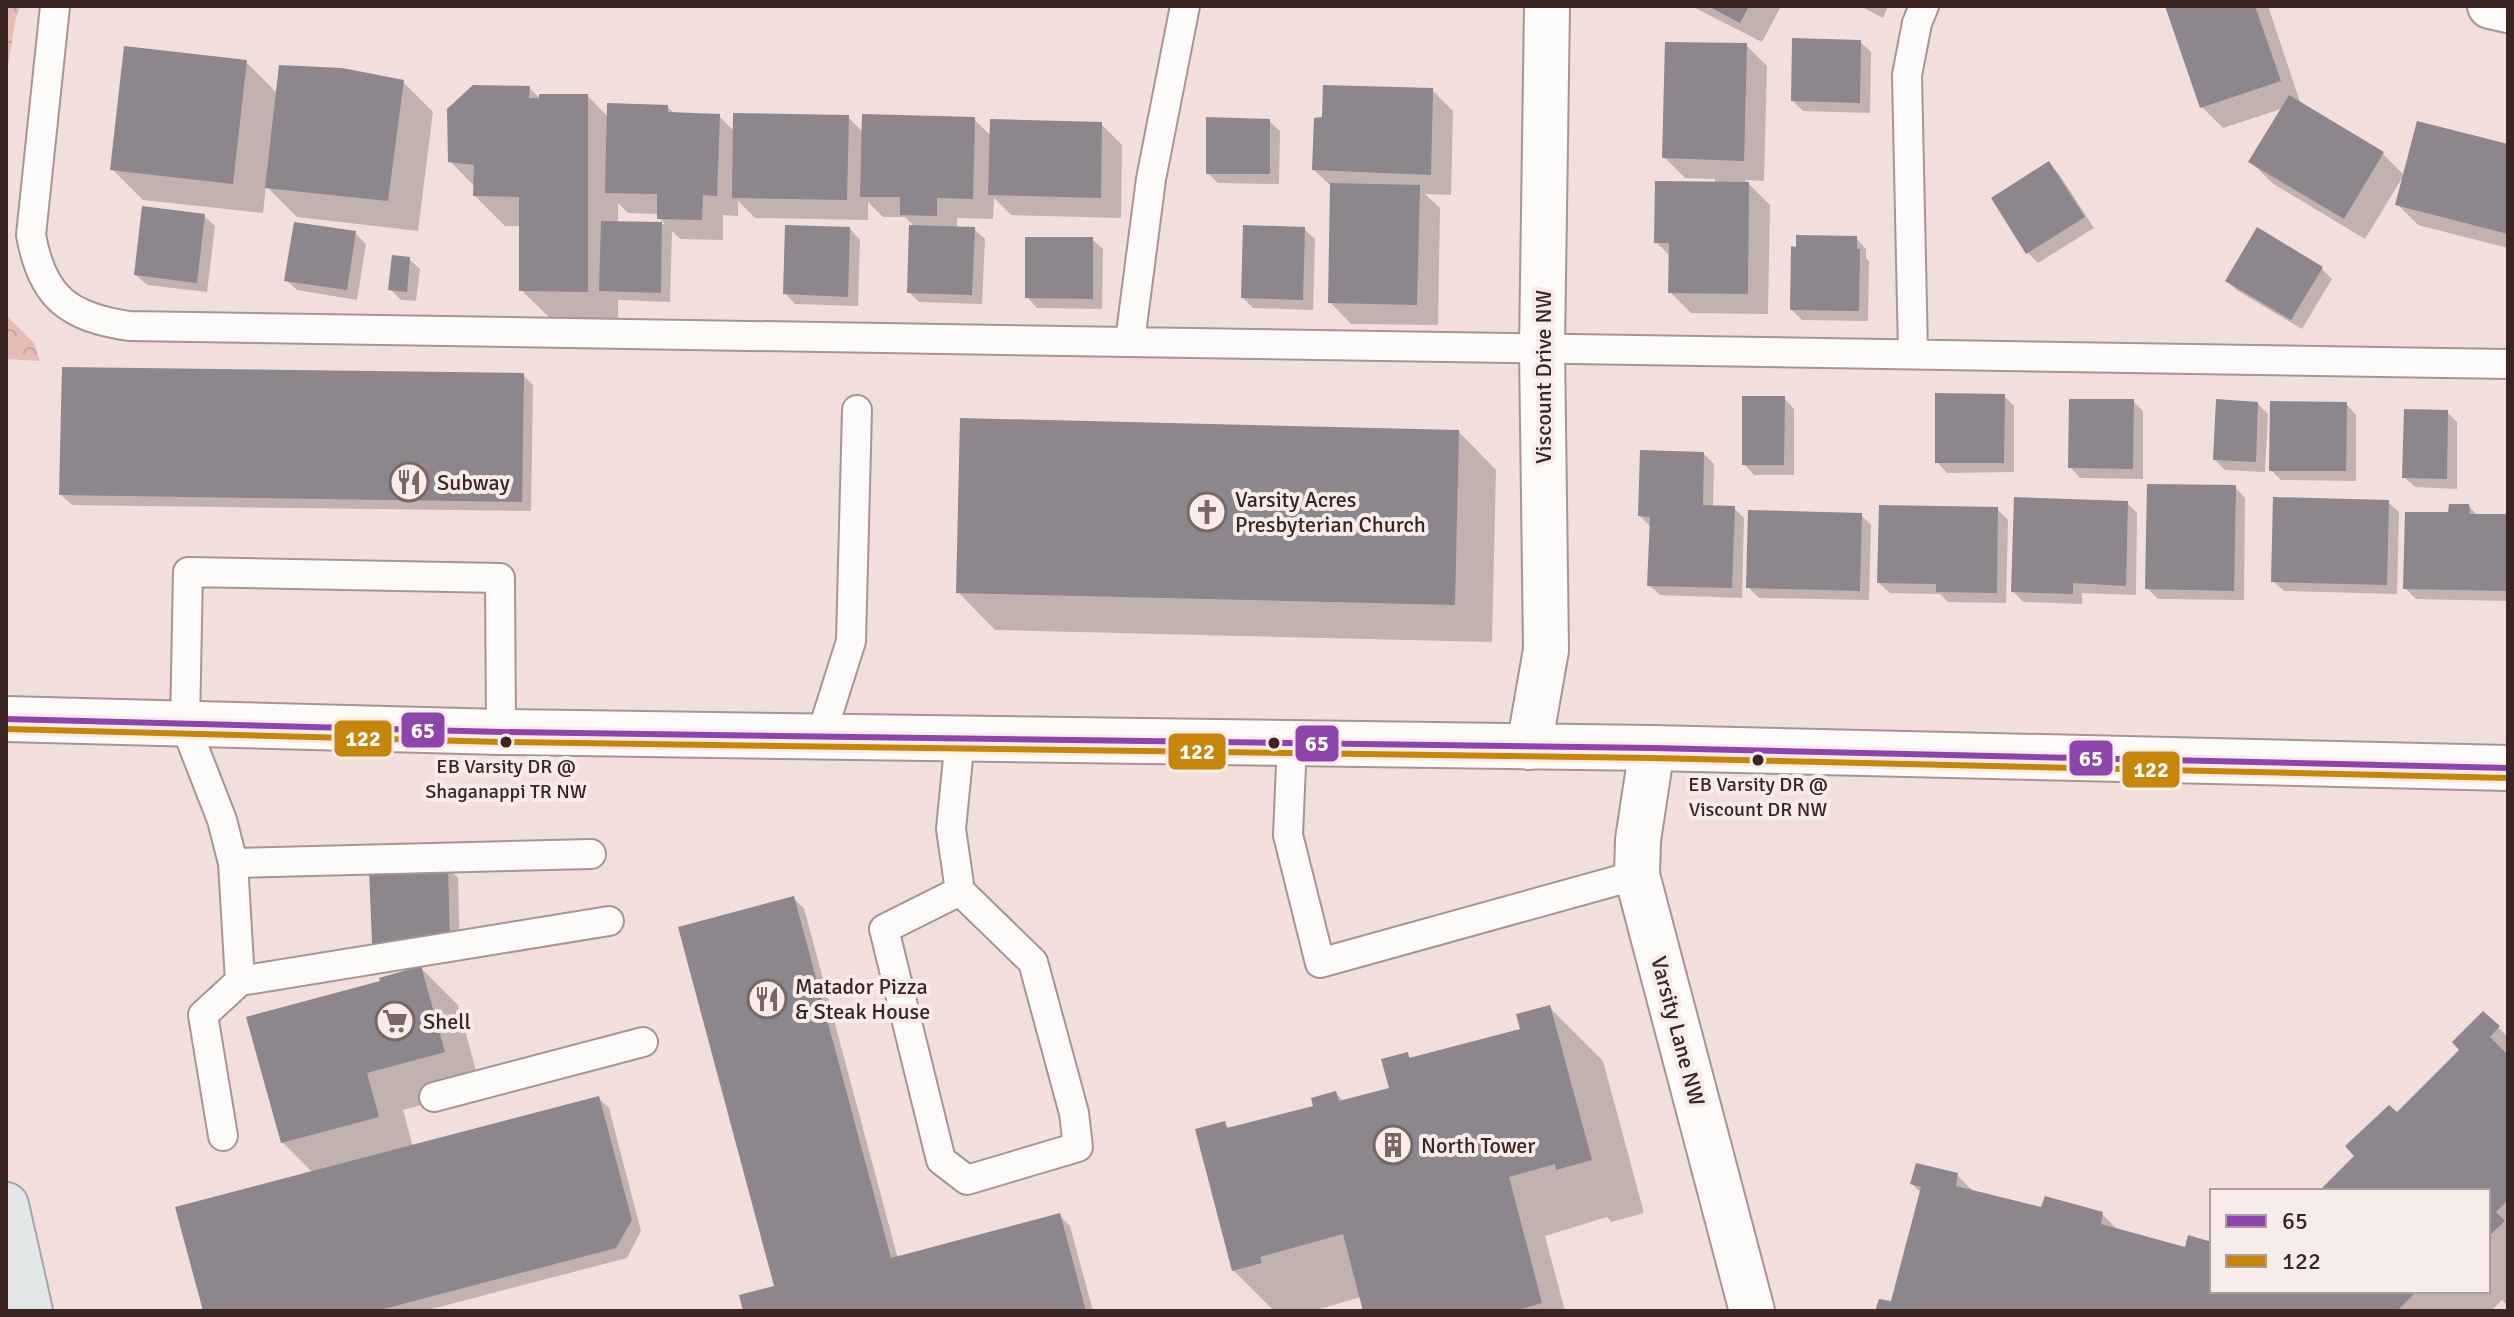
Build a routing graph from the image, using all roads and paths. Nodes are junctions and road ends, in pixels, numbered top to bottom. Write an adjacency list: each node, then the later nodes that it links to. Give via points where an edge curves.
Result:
1 (55, 6): 7 (lane, via 31,235 36,263 47,283 75,313 103,322)
2 (1185, 6): 7 (lane, via 1151,179)
3 (1547, 6): 8 (street, Viscount Drive NW)
4 (1924, 6): 9 (lane, via 1907,75)
5 (2490, 6): 6 (street)
6 (2508, 10)
7 (1130, 341): 8 (lane)
8 (1542, 348): 9 (lane); 18 (street, Viscount Drive NW, via 1546,650)
9 (1913, 353): 10 (lane)
10 (2508, 364)
11 (857, 410): 15 (lane, via 851,641)
12 (6, 719): 13 (street)
13 (185, 725): 14 (street); 14 (lane, via 188,572 500,578); 22 (lane)
14 (501, 732): 15 (street)
15 (821, 736): 16 (street)
16 (960, 738): 17 (street); 24 (lane, via 951,829)
17 (1292, 742): 18 (street); 23 (lane, via 1288,835 1320,963)
18 (1529, 747): 19 (street)
19 (1652, 748): 20 (street); 23 (street, Varsity Lane NW)
20 (2508, 768)
21 (591, 854): 22 (lane)
22 (233, 863): 26 (lane)
23 (1637, 875): 32 (street, Varsity Lane NW)
24 (960, 891): 24 (lane, via 1033,962 1074,1113 1078,1147 967,1180 941,1160 884,929)
25 (609, 921): 26 (lane)
26 (240, 981): 29 (lane, via 203,1015)
27 (643, 1042): 28 (lane)
28 (434, 1097)
29 (223, 1136)
30 (6, 1205): 31 (main road)
31 (30, 1311)
32 (1752, 1311)

